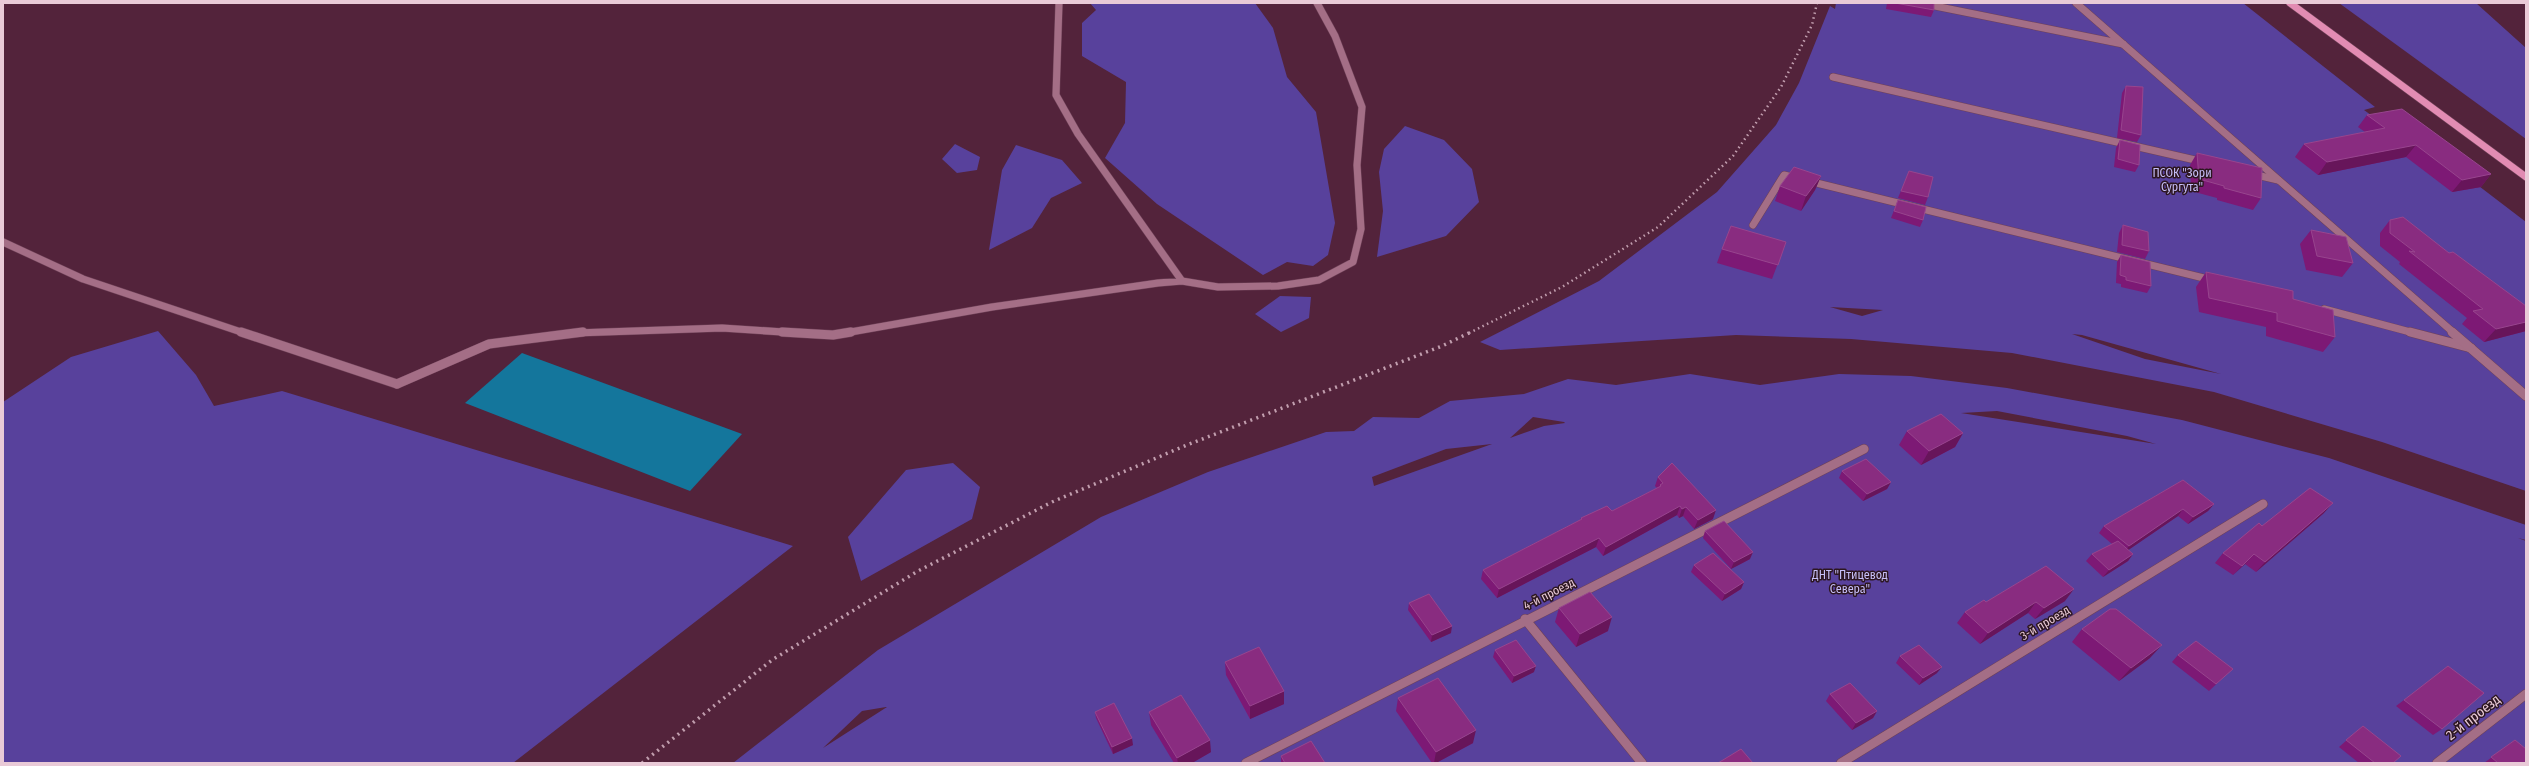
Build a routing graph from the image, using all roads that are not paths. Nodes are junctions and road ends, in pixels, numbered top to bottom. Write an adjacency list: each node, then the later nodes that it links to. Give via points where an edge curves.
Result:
1 (1059, 3): 14 (street, via 1056,95 1078,134)
2 (1317, 3): 14 (street, via 1335,36 1362,107 1357,165 1361,229 1353,262 1318,280 1278,286 1218,287)
3 (1920, 3): 6 (street)
4 (2076, 3): 6 (street)
5 (2290, 3): 10 (main road)
6 (2123, 44): 11 (street)
7 (1833, 77): 8 (street)
8 (2209, 164)
9 (2248, 173): 11 (street)
10 (2526, 177)
11 (2278, 180): 17 (street)
12 (1753, 224): 15 (street, via 1784,175)
13 (3, 242): 14 (street, via 83,279 397,384 489,344 589,331 722,328 833,335 992,307)
14 (1182, 281)
15 (2220, 282)
16 (2312, 306): 17 (street)
17 (2472, 348): 18 (street)
18 (2526, 396)
19 (1864, 449): 21 (street, 4-й проезд)
20 (2263, 504): 25 (street, 3-й проезд)
21 (1525, 619): 23 (street, 4-й проезд); 24 (street)
22 (2526, 694): 26 (street, 2-й проезд)
23 (1246, 763)
24 (1642, 763)
25 (1840, 763)
26 (2437, 763)

